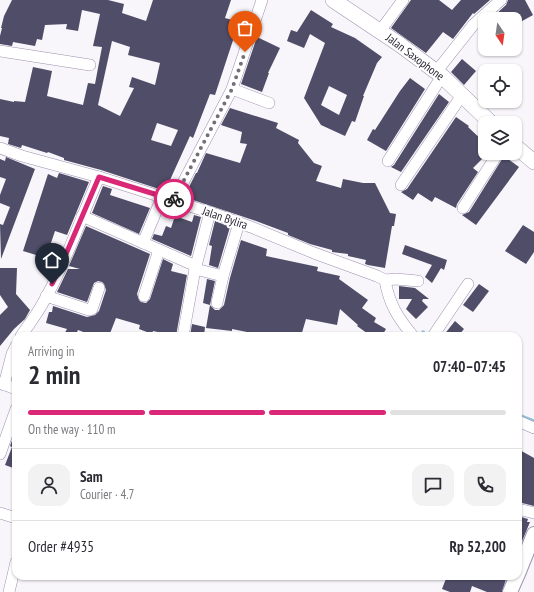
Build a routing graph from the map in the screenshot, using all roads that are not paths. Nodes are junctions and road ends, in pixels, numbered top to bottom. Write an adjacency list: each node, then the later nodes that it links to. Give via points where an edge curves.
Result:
1 (262, 0): 9 (street)
2 (333, 0): 5 (main road, Jalan Saxophone)
3 (403, 0): 5 (street)
4 (501, 0): 8 (street, via 474,24)
5 (380, 31): 8 (main road, Jalan Saxophone)
6 (0, 51): 7 (street)
7 (90, 64)
8 (439, 74): 10 (main road, Jalan Saxophone); 16 (street)
9 (232, 89): 11 (street); 21 (street)
10 (462, 95): 12 (main road, Jalan Saxophone); 19 (street)
11 (269, 103)
12 (484, 116)
13 (0, 148): 18 (street, Jalan Bylira)
14 (522, 152): 17 (main road)
15 (494, 160): 22 (street)
16 (388, 161)
17 (534, 162)
18 (99, 177): 20 (street, Jalan Bylira); 24 (street)
19 (401, 185)
20 (162, 197): 21 (street, Jalan Bylira); 26 (street)
21 (174, 200): 23 (street, Jalan Bylira)
22 (463, 208)
23 (210, 212): 25 (street, Jalan Bylira); 28 (street)
24 (82, 216): 26 (street); 34 (street)
25 (239, 223): 29 (street); 30 (street, Jalan Bylira)
26 (143, 243): 27 (street)
27 (159, 250): 28 (street); 35 (street)
28 (196, 267): 29 (street); 38 (street)
29 (223, 276): 36 (street)
30 (390, 280): 31 (street, Jalan Bylira); 39 (street, via 388,297)
31 (418, 281)
32 (468, 284): 40 (street)
33 (99, 288): 34 (street, via 92,309 89,310)
34 (46, 296): 37 (street)
35 (144, 296)
36 (217, 303)
37 (24, 332)
38 (184, 332)
39 (410, 332)
40 (436, 332)
41 (12, 354): 42 (street)
42 (2, 384): 43 (street)
43 (12, 388)
44 (12, 420): 47 (street)
45 (522, 423): 46 (street)
46 (534, 428)
47 (0, 454)
48 (522, 510): 49 (street)
49 (534, 513)
50 (0, 514): 51 (street)
51 (12, 517)
52 (534, 534): 53 (street)
53 (522, 565)
54 (12, 579): 56 (street)
55 (516, 580): 57 (street)
56 (9, 592)
57 (510, 592)

